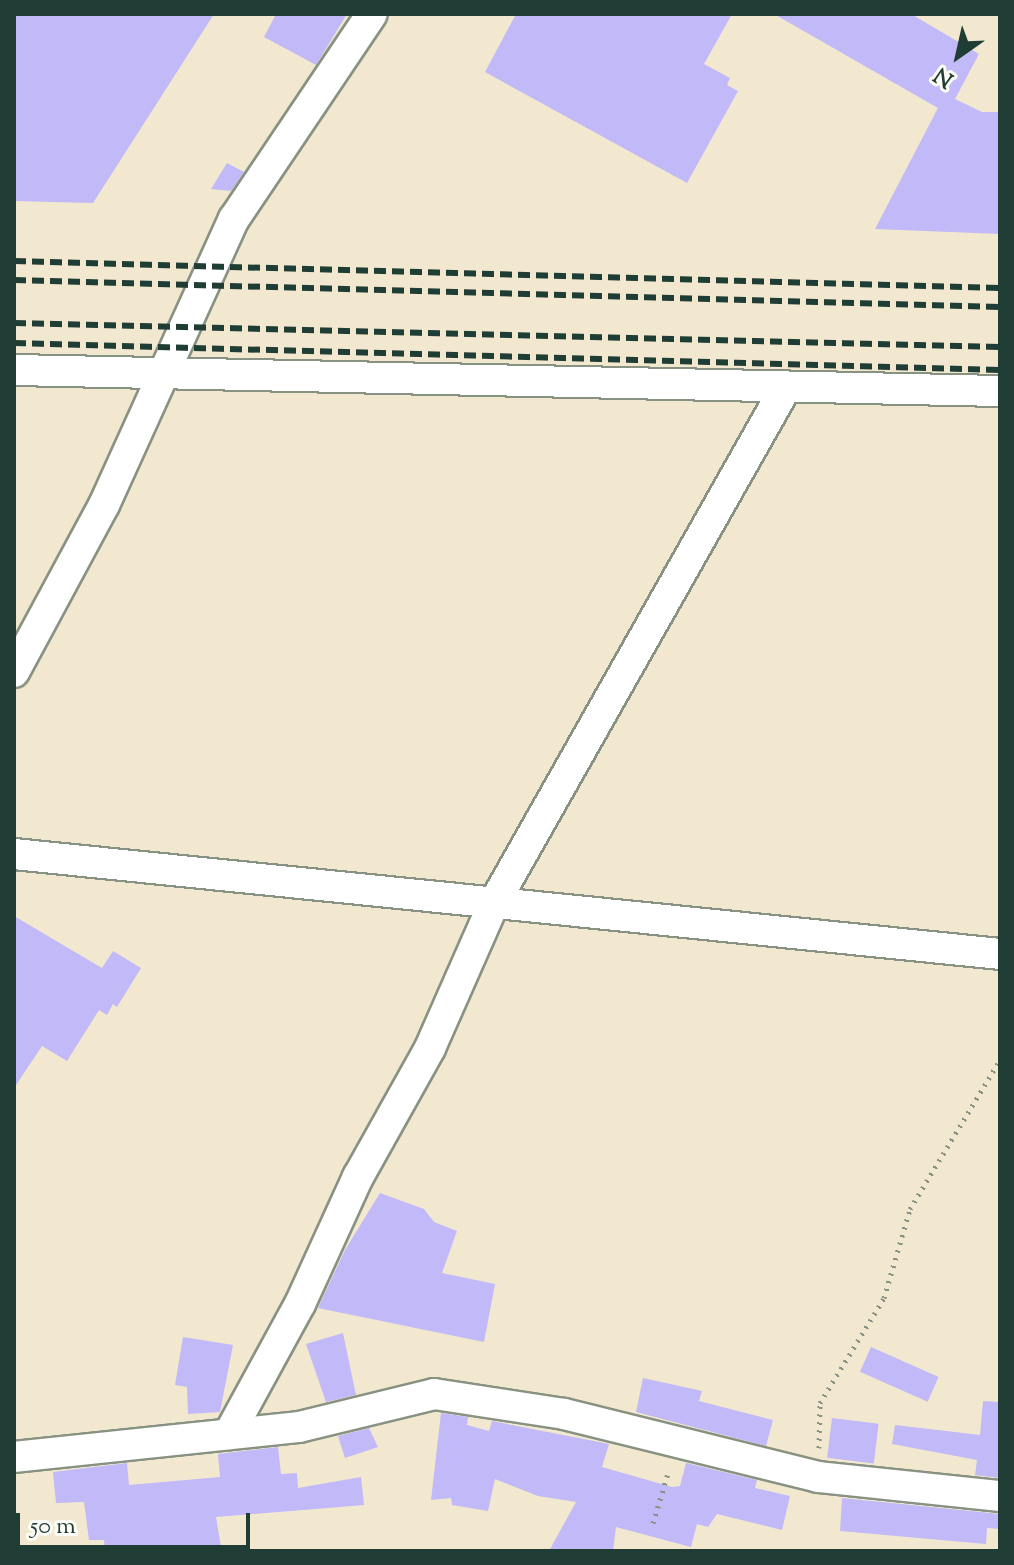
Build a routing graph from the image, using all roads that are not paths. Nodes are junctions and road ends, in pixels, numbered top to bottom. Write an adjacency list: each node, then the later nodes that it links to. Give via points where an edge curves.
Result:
1 (372, 14): 3 (street, via 234,219)
2 (14, 370): 3 (street)
3 (165, 374): 4 (street); 6 (street, via 104,505)
4 (786, 387): 5 (street); 8 (street)
5 (1000, 391)
6 (14, 672)
7 (14, 854): 8 (street)
8 (493, 905): 9 (street); 10 (street, via 430,1048 358,1177 300,1304)
9 (1000, 954)
10 (229, 1434): 11 (street); 12 (street, via 299,1427 434,1394 564,1414 818,1477)
11 (14, 1457)
12 (1000, 1496)

